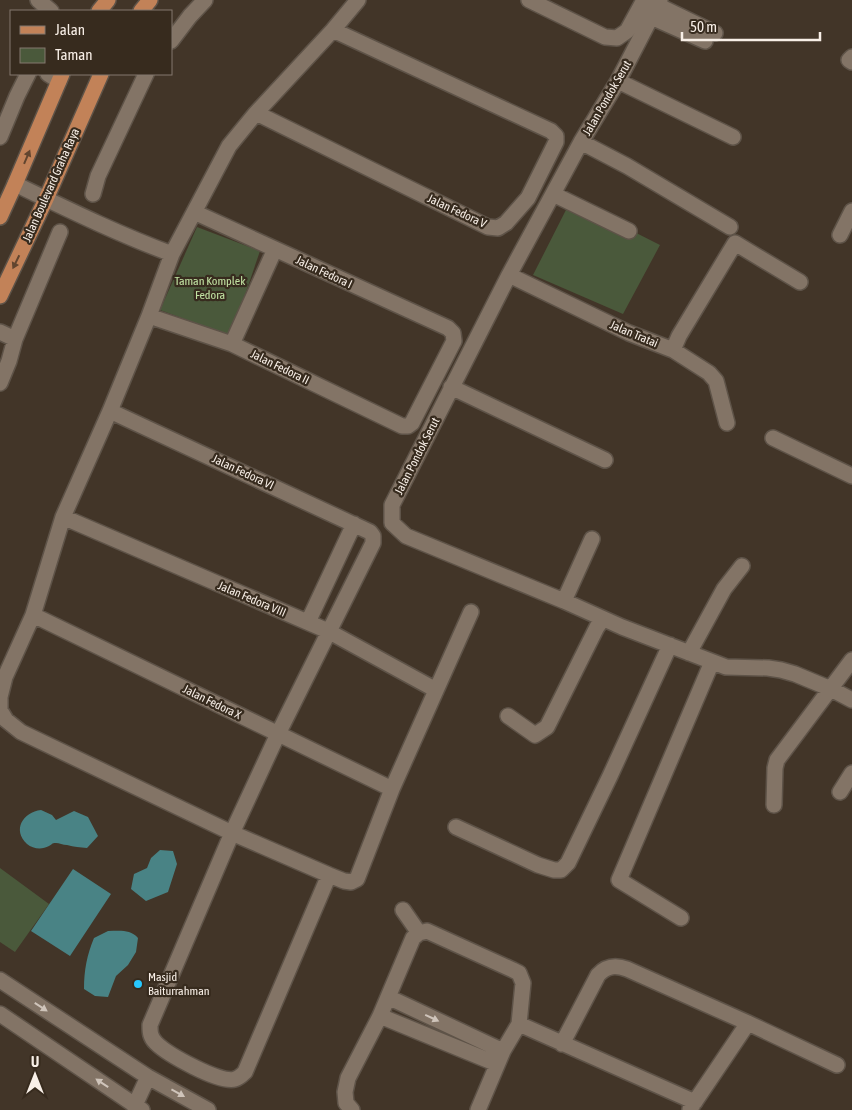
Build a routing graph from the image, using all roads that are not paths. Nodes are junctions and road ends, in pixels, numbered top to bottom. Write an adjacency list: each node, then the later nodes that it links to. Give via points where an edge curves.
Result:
1 (38, 0): 8 (street)
2 (108, 0): 9 (main road)
3 (150, 0): 10 (main road)
4 (205, 0): 13 (street)
5 (358, 0): 11 (street)
6 (529, 0): 7 (street, via 605,37 617,38)
7 (653, 5): 12 (street); 18 (street, Jalan Pondok Serut, via 636,48)
8 (50, 10)
9 (100, 10)
10 (142, 10)
11 (333, 30): 19 (street); 19 (street, Jalan Fedora V, via 556,136 528,198 506,223 498,228 488,227)
12 (710, 37)
13 (172, 40)
14 (28, 75): 20 (street)
15 (101, 75): 26 (main road, Jalan Boulevard Graha Raya)
16 (146, 75): 24 (street, via 98,176)
17 (56, 76): 23 (main road, one-way to 17)
18 (618, 81): 21 (street); 22 (street, Jalan Pondok Serut)
19 (256, 113): 28 (street, via 229,146)
20 (0, 137)
21 (733, 137)
22 (581, 142): 25 (street, Jalan Pondok Serut); 30 (street)
23 (16, 184): 26 (street); 29 (main road)
24 (93, 194)
25 (553, 194): 31 (street); 36 (street, Jalan Pondok Serut)
26 (46, 199): 35 (street); 38 (main road, Jalan Boulevard Graha Raya, one-way to 38)
27 (852, 211): 33 (street)
28 (194, 212): 34 (street, Jalan Fedora I); 35 (street)
29 (1, 214)
30 (730, 227)
31 (629, 231)
32 (60, 232): 41 (street)
33 (840, 235)
34 (275, 249): 42 (street); 49 (street, Jalan Fedora I, via 448,328 453,334 454,341)
35 (172, 254): 39 (street)
36 (510, 275): 43 (street, Jalan Tratai, via 629,333); 46 (street, Jalan Pondok Serut)
37 (800, 282): 43 (street, via 735,243)
38 (0, 296)
39 (148, 316): 42 (street, Jalan Fedora II); 47 (street)
40 (0, 332): 41 (street)
41 (15, 339): 44 (street)
42 (232, 344): 49 (street, Jalan Fedora II, via 402,426)
43 (673, 350): 48 (street, Jalan Tratai, via 716,380)
44 (5, 359): 45 (street)
45 (0, 383)
46 (451, 387): 51 (street); 57 (street, Jalan Pondok Serut, via 392,505 392,523 406,536)
47 (110, 411): 53 (street); 54 (street, Jalan Fedora VI)
48 (727, 423)
49 (408, 426)
50 (773, 438): 52 (street)
51 (605, 460)
52 (852, 476)
53 (64, 517): 59 (street); 61 (street, Jalan Fedora VIII)
54 (354, 524): 61 (street); 62 (street, Jalan Fedora VI, via 370,532 373,543)
55 (592, 539): 57 (street)
56 (742, 566): 64 (street, via 724,589)
57 (564, 601): 60 (street, Jalan Pondok Serut)
58 (471, 612): 68 (street)
59 (33, 615): 71 (street, Jalan Fedora X); 77 (street, via 0,698 0,710 6,720 21,732)
60 (603, 618): 63 (street, Jalan Pondok Serut); 70 (street, via 547,727 535,735)
61 (308, 622): 62 (street, Jalan Fedora VIII)
62 (328, 631): 68 (street, Jalan Fedora VIII); 71 (street)
63 (670, 645): 64 (street, Jalan Pondok Serut); 76 (street, via 568,863 561,870 538,865)
64 (689, 652): 66 (street, Jalan Pondok Serut)
65 (852, 660): 67 (street)
66 (712, 662): 67 (street, Jalan Pondok Serut, via 726,667 781,670); 80 (street, via 619,880)
67 (831, 689): 69 (street, Jalan Pondok Serut); 75 (street, via 777,760)
68 (436, 690): 73 (street)
69 (852, 700)
70 (508, 716)
71 (278, 734): 73 (street, Jalan Fedora X); 77 (street)
72 (852, 773): 74 (street)
73 (392, 789): 78 (street, via 357,879 351,882)
74 (840, 792)
75 (774, 805)
76 (456, 827)
77 (232, 833): 78 (street); 78 (street, via 150,1025 150,1034 156,1043 186,1063 224,1080 236,1079 244,1072)
78 (329, 875)
79 (403, 910): 81 (street)
80 (681, 918)
81 (419, 933): 83 (street, via 413,938); 87 (street, via 426,932 519,973 523,983)
82 (0, 980): 91 (street, one-way to 91)
83 (388, 997): 85 (street); 89 (street, one-way to 89)
84 (0, 1014): 93 (street, one-way to 84)
85 (380, 1016): 89 (street); 95 (street, via 348,1078 346,1103)
86 (748, 1023): 88 (street, via 617,966 609,967 598,975); 90 (street); 92 (street)
87 (519, 1024): 88 (street); 89 (street)
88 (562, 1044): 92 (street)
89 (500, 1058): 96 (street)
90 (837, 1065)
91 (148, 1077): 93 (street); 94 (street, one-way to 94)
92 (693, 1106)
93 (138, 1108)
94 (208, 1110)
95 (352, 1110)
96 (478, 1110)

